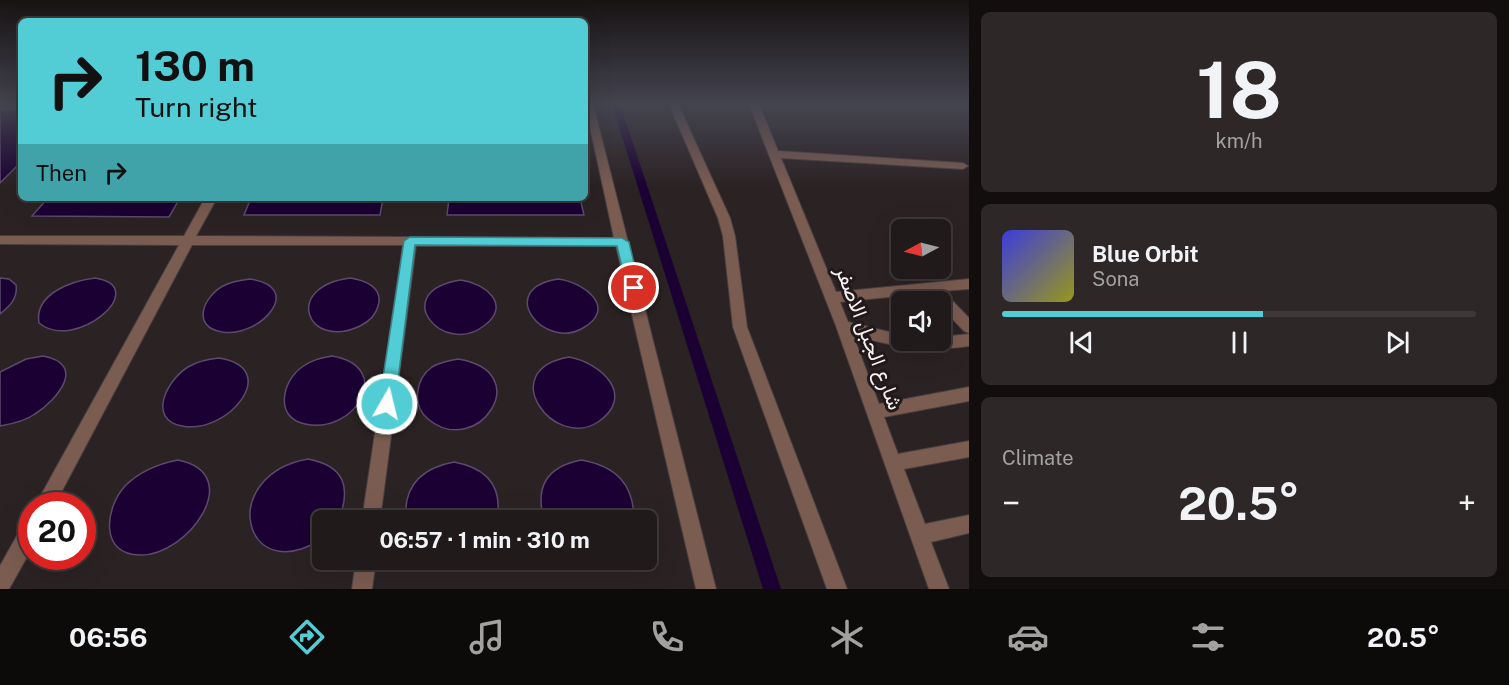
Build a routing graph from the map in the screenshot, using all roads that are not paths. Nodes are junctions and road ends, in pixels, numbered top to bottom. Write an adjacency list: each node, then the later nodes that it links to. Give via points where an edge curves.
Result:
1 (595, 131): 10 (street)
2 (685, 131): 30 (street, via 724,218 740,327)
3 (765, 131): 4 (street, شارع الجبل الاصفر)
4 (774, 154): 5 (street); 13 (street, شارع الجبل الاصفر)
5 (963, 166)
6 (209, 201): 8 (street)
7 (0, 240): 8 (street)
8 (188, 240): 9 (street); 21 (street)
9 (410, 241): 10 (street); 22 (street)
10 (622, 242): 29 (street)
11 (969, 284): 12 (street)
12 (931, 287): 13 (street); 15 (street)
13 (831, 298): 14 (street, شارع الجبل الاصفر)
14 (843, 326): 16 (street, via 908,343); 18 (street, شارع الجبل الاصفر)
15 (969, 327)
16 (969, 340)
17 (969, 394): 18 (street)
18 (875, 412): 20 (street, شارع الجبل الاصفر)
19 (969, 449): 20 (street)
20 (892, 463): 24 (street, شارع الجبل الاصفر)
21 (52, 492)
22 (372, 510)
23 (969, 524): 24 (street)
24 (919, 536): 31 (street, شارع الجبل الاصفر)
25 (18, 553): 27 (street)
26 (365, 570): 28 (street)
27 (0, 586)
28 (362, 589)
29 (706, 589)
30 (837, 589)
31 (939, 589)

